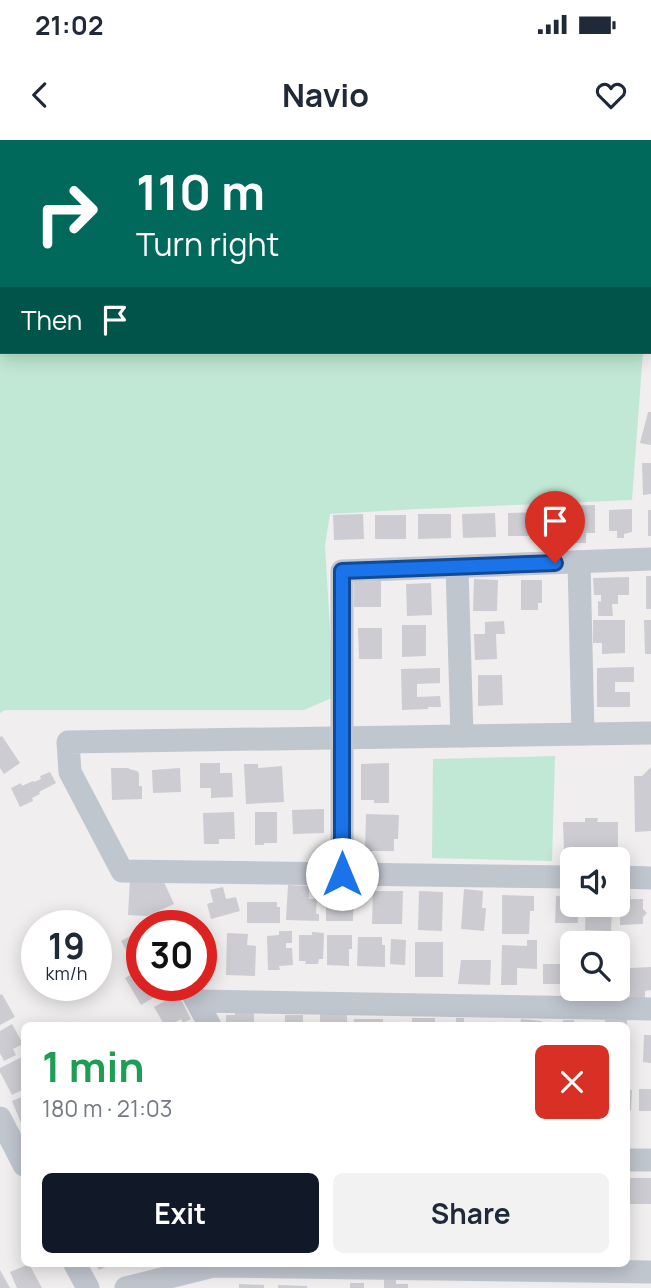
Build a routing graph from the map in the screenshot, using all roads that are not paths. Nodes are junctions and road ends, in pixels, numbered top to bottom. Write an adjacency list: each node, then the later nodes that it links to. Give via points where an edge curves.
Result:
1 (651, 559): 2 (street)
2 (579, 562): 3 (street); 5 (street)
3 (457, 567): 6 (street); 7 (street, via 342,571)
4 (651, 733): 5 (street)
5 (583, 734): 6 (street)
6 (462, 736): 7 (street)
7 (341, 738): 8 (street); 8 (street, via 68,742 70,772 122,871)
8 (342, 874): 9 (street)
9 (560, 877)
10 (630, 877): 11 (street)
11 (651, 878)
12 (217, 996): 15 (street)
13 (197, 1001): 17 (street)
14 (651, 1009): 16 (street)
15 (395, 1015): 16 (street)
16 (510, 1016)
17 (208, 1022)
18 (0, 1118): 19 (street)
19 (21, 1160)
20 (630, 1160): 21 (street)
21 (651, 1160)
22 (77, 1267): 27 (street)
23 (209, 1267): 28 (street)
24 (347, 1267): 26 (street)
25 (651, 1272): 26 (street)
26 (502, 1274)
27 (88, 1288)
28 (126, 1288)

